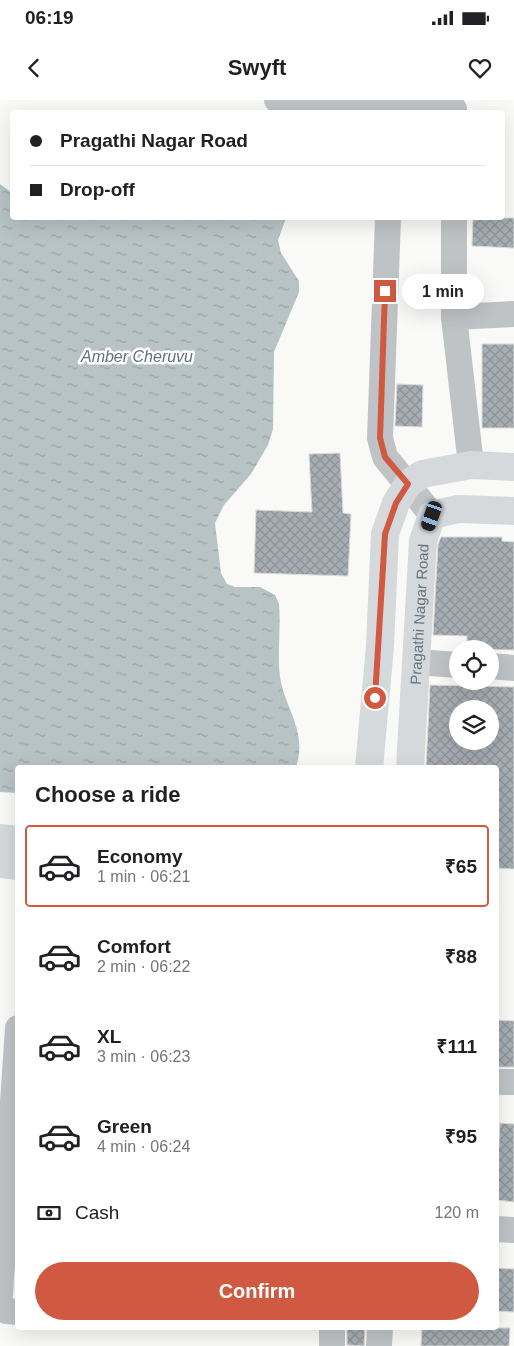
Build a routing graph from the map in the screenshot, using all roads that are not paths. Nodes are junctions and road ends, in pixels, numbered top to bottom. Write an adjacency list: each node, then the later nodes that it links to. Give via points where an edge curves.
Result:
1 (277, 100): 2 (street)
2 (392, 106): 3 (street)
3 (454, 107)
4 (388, 220): 10 (street, via 380,438 385,457)
5 (454, 220): 7 (street)
6 (514, 314): 7 (street)
7 (454, 316): 8 (street)
8 (471, 465): 9 (main road); 10 (main road, via 422,474)
9 (514, 467)
10 (408, 484): 12 (street); 17 (main road, via 396,503 385,534 380,646)
11 (514, 511): 12 (main road, via 458,509)
12 (432, 516): 13 (main road, Pragathi Nagar Road, via 423,541)
13 (416, 662): 14 (street); 18 (main road, Pragathi Nagar Road)
14 (449, 664)
15 (499, 667): 16 (street)
16 (514, 668)
17 (369, 765)
18 (410, 765)
19 (0, 838): 20 (main road)
20 (15, 840)
21 (0, 864): 22 (main road)
22 (15, 866)
23 (11, 1037): 28 (street)
24 (499, 1082): 25 (street)
25 (514, 1082)
26 (499, 1230): 27 (street)
27 (514, 1230)
28 (0, 1294)
29 (0, 1305): 30 (street, via 6,1311)
30 (15, 1312)
31 (332, 1330): 33 (street)
32 (380, 1330): 34 (street)
33 (332, 1346)
34 (379, 1346)

